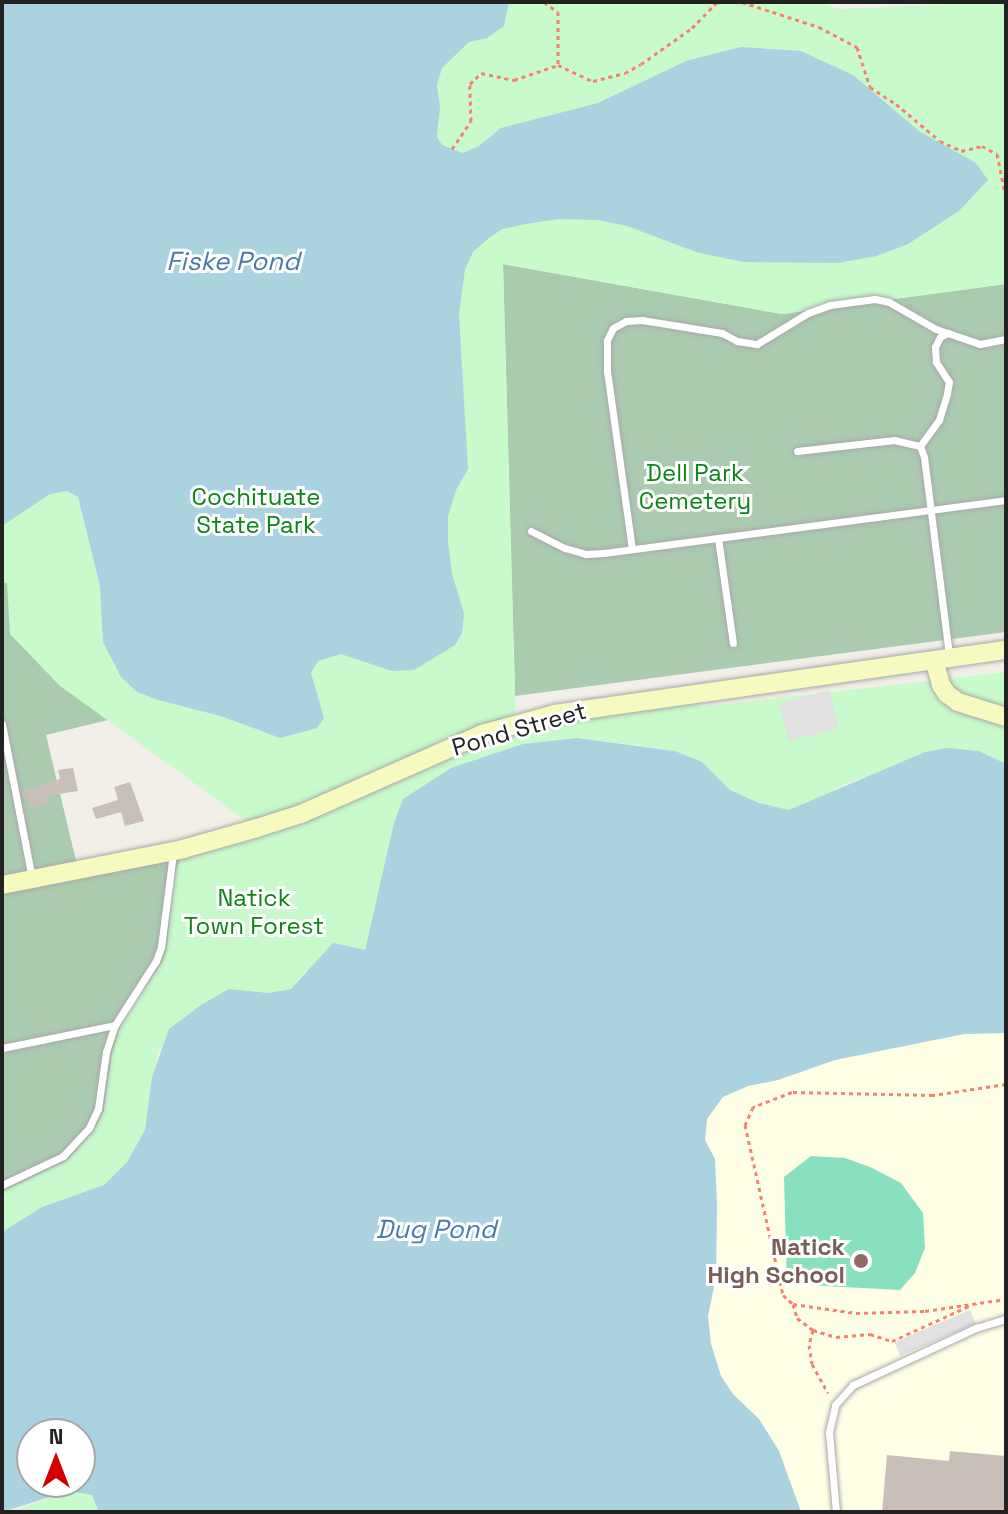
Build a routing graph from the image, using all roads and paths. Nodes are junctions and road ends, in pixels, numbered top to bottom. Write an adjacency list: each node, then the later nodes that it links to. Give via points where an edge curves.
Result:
1 (544, 2): 4 (path, via 558,12)
2 (717, 2): 4 (path, via 692,28 625,73 593,81)
3 (742, 2): 6 (path, via 819,27 857,47 870,87 940,141 961,151 982,146 997,154)
4 (558, 65): 5 (path, via 514,80 481,73 470,84 471,121)
5 (452, 149)
6 (1006, 198)
7 (948, 333): 8 (lane, via 980,344); 9 (lane, via 935,347 936,362 949,382 947,393 939,420); 15 (lane, via 875,299 819,309 757,344 642,320 613,328 607,340 607,371)
8 (1006, 339)
9 (920, 446): 10 (lane, via 894,440); 12 (lane)
10 (797, 451)
11 (1006, 500): 12 (lane)
12 (931, 510): 14 (lane); 18 (lane)
13 (531, 531): 15 (lane, via 586,554)
14 (718, 538): 15 (lane); 16 (lane)
15 (632, 549)
16 (733, 643)
17 (1006, 650): 18 (street, Pond Street)
18 (942, 659): 19 (street, via 941,685 947,694); 23 (street, Pond Street, via 555,714 482,734 301,814)
19 (1006, 717)
20 (2, 724): 22 (lane)
21 (2, 777): 22 (lane)
22 (12, 778): 24 (lane)
23 (173, 851): 24 (street, Pond Street); 26 (lane, via 156,961)
24 (32, 879): 25 (street, Pond Street)
25 (2, 885)
26 (115, 1025): 27 (lane); 29 (lane, via 98,1109 89,1128 63,1156)
27 (2, 1048)
28 (1006, 1084): 32 (path, via 933,1095 792,1092 753,1107 745,1125 783,1295)
29 (2, 1185)
30 (1006, 1299): 31 (path)
31 (974, 1303): 32 (path, via 856,1313); 34 (path, via 892,1341)
32 (793, 1304): 34 (path, via 797,1318)
33 (1006, 1319): 36 (lane, via 853,1385 835,1405 829,1432)
34 (813, 1330): 35 (path, via 812,1364)
35 (829, 1395)
36 (836, 1512)

